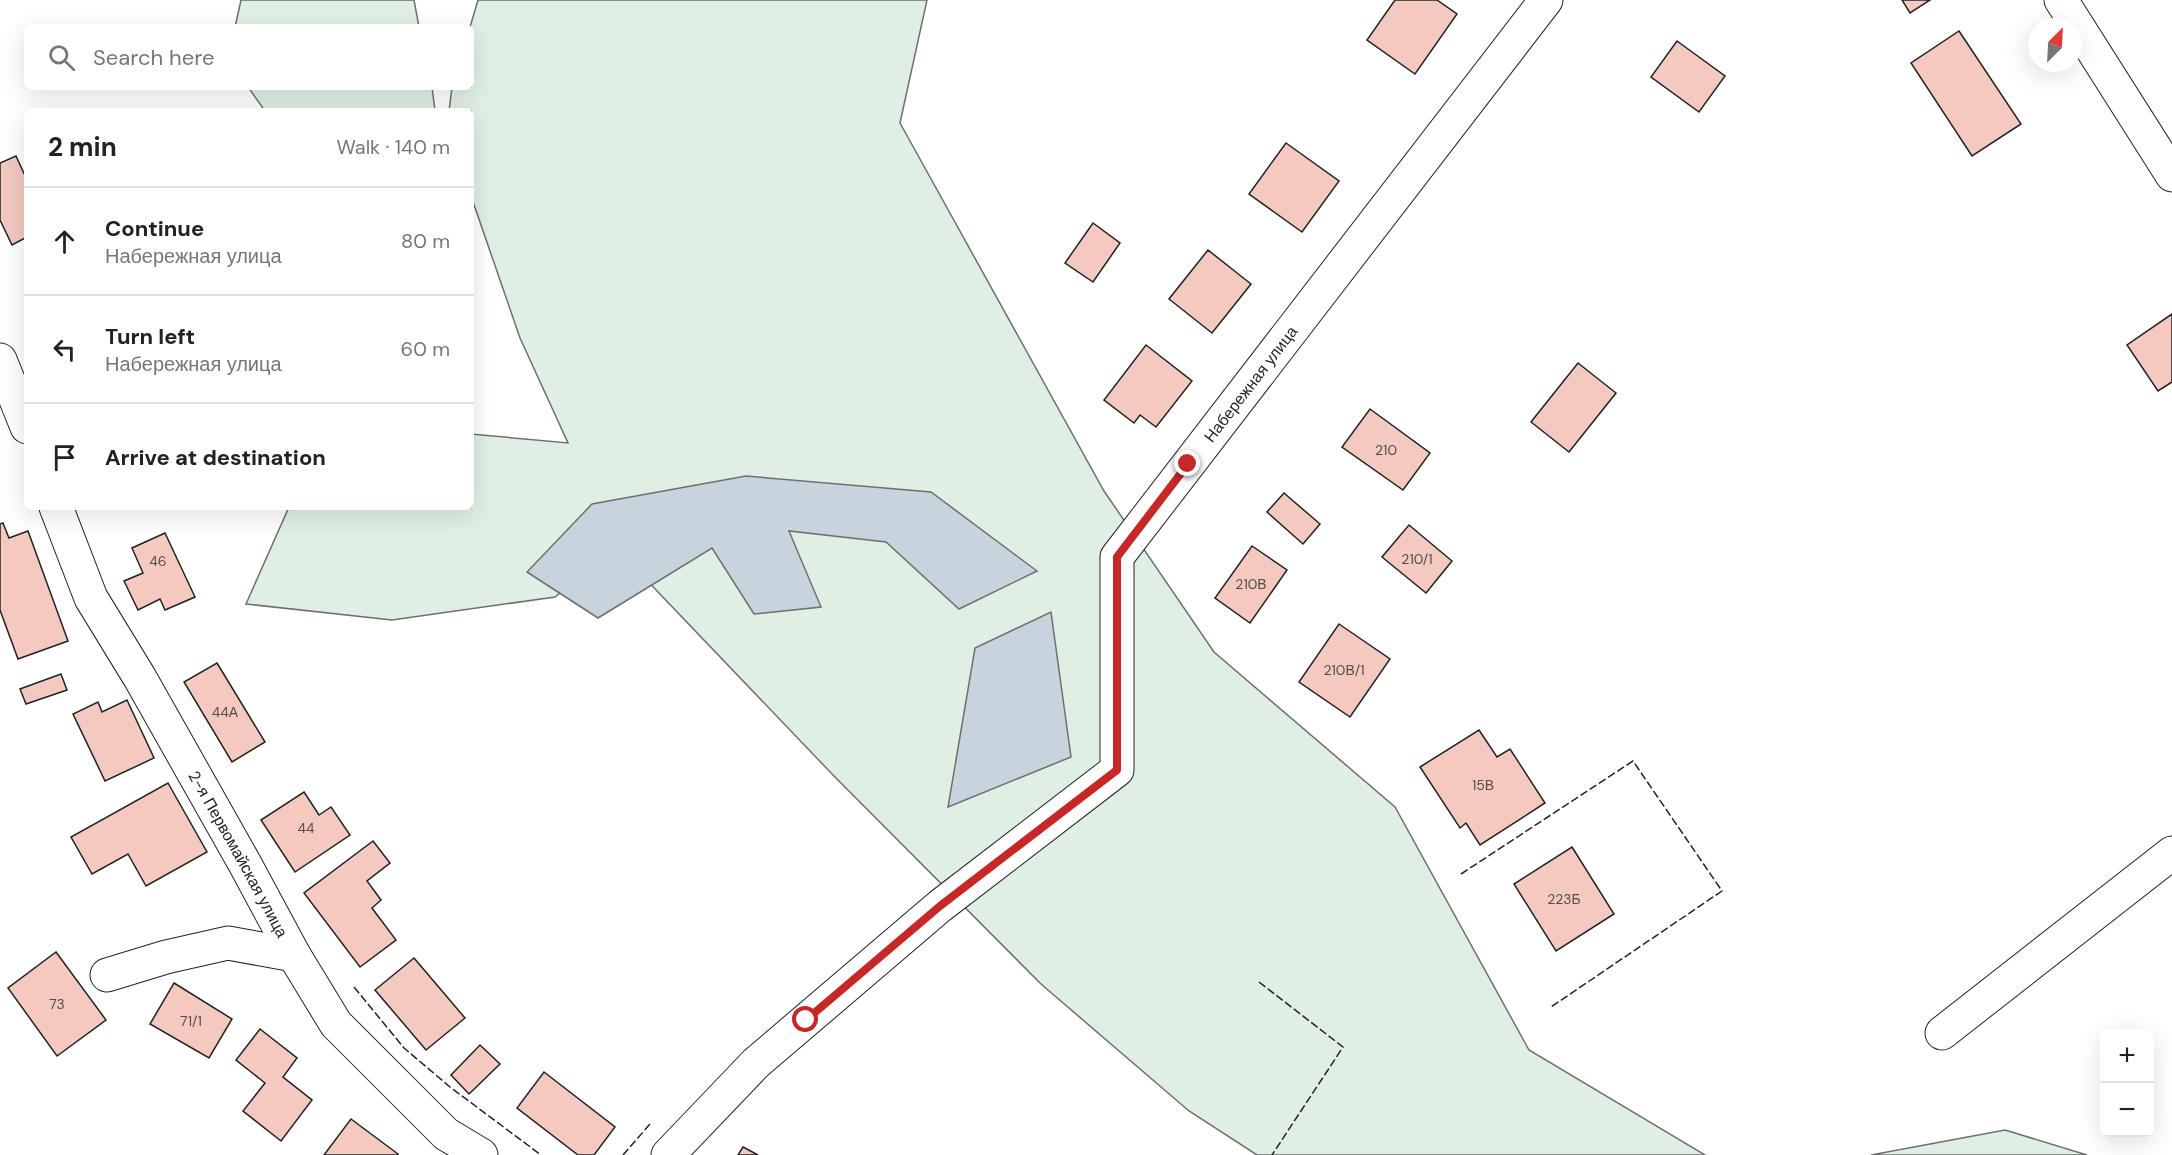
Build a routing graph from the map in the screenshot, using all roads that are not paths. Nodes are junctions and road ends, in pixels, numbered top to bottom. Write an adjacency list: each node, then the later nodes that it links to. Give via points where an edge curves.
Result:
1 (1546, 0): 12 (street, Набережная улица, via 1117,557 1117,770 940,906 756,1063)
2 (2061, 0): 3 (street)
3 (2172, 175)
4 (0, 360): 5 (street)
5 (24, 420)
6 (57, 510): 8 (street, 2-я Первомайская улица, via 91,598 146,688)
7 (2172, 853): 10 (street)
8 (294, 956): 9 (street, via 228,943); 11 (street, 2-я Первомайская улица, via 336,1024 446,1134)
9 (107, 975)
10 (1942, 1033)
11 (482, 1155)
12 (668, 1155)

